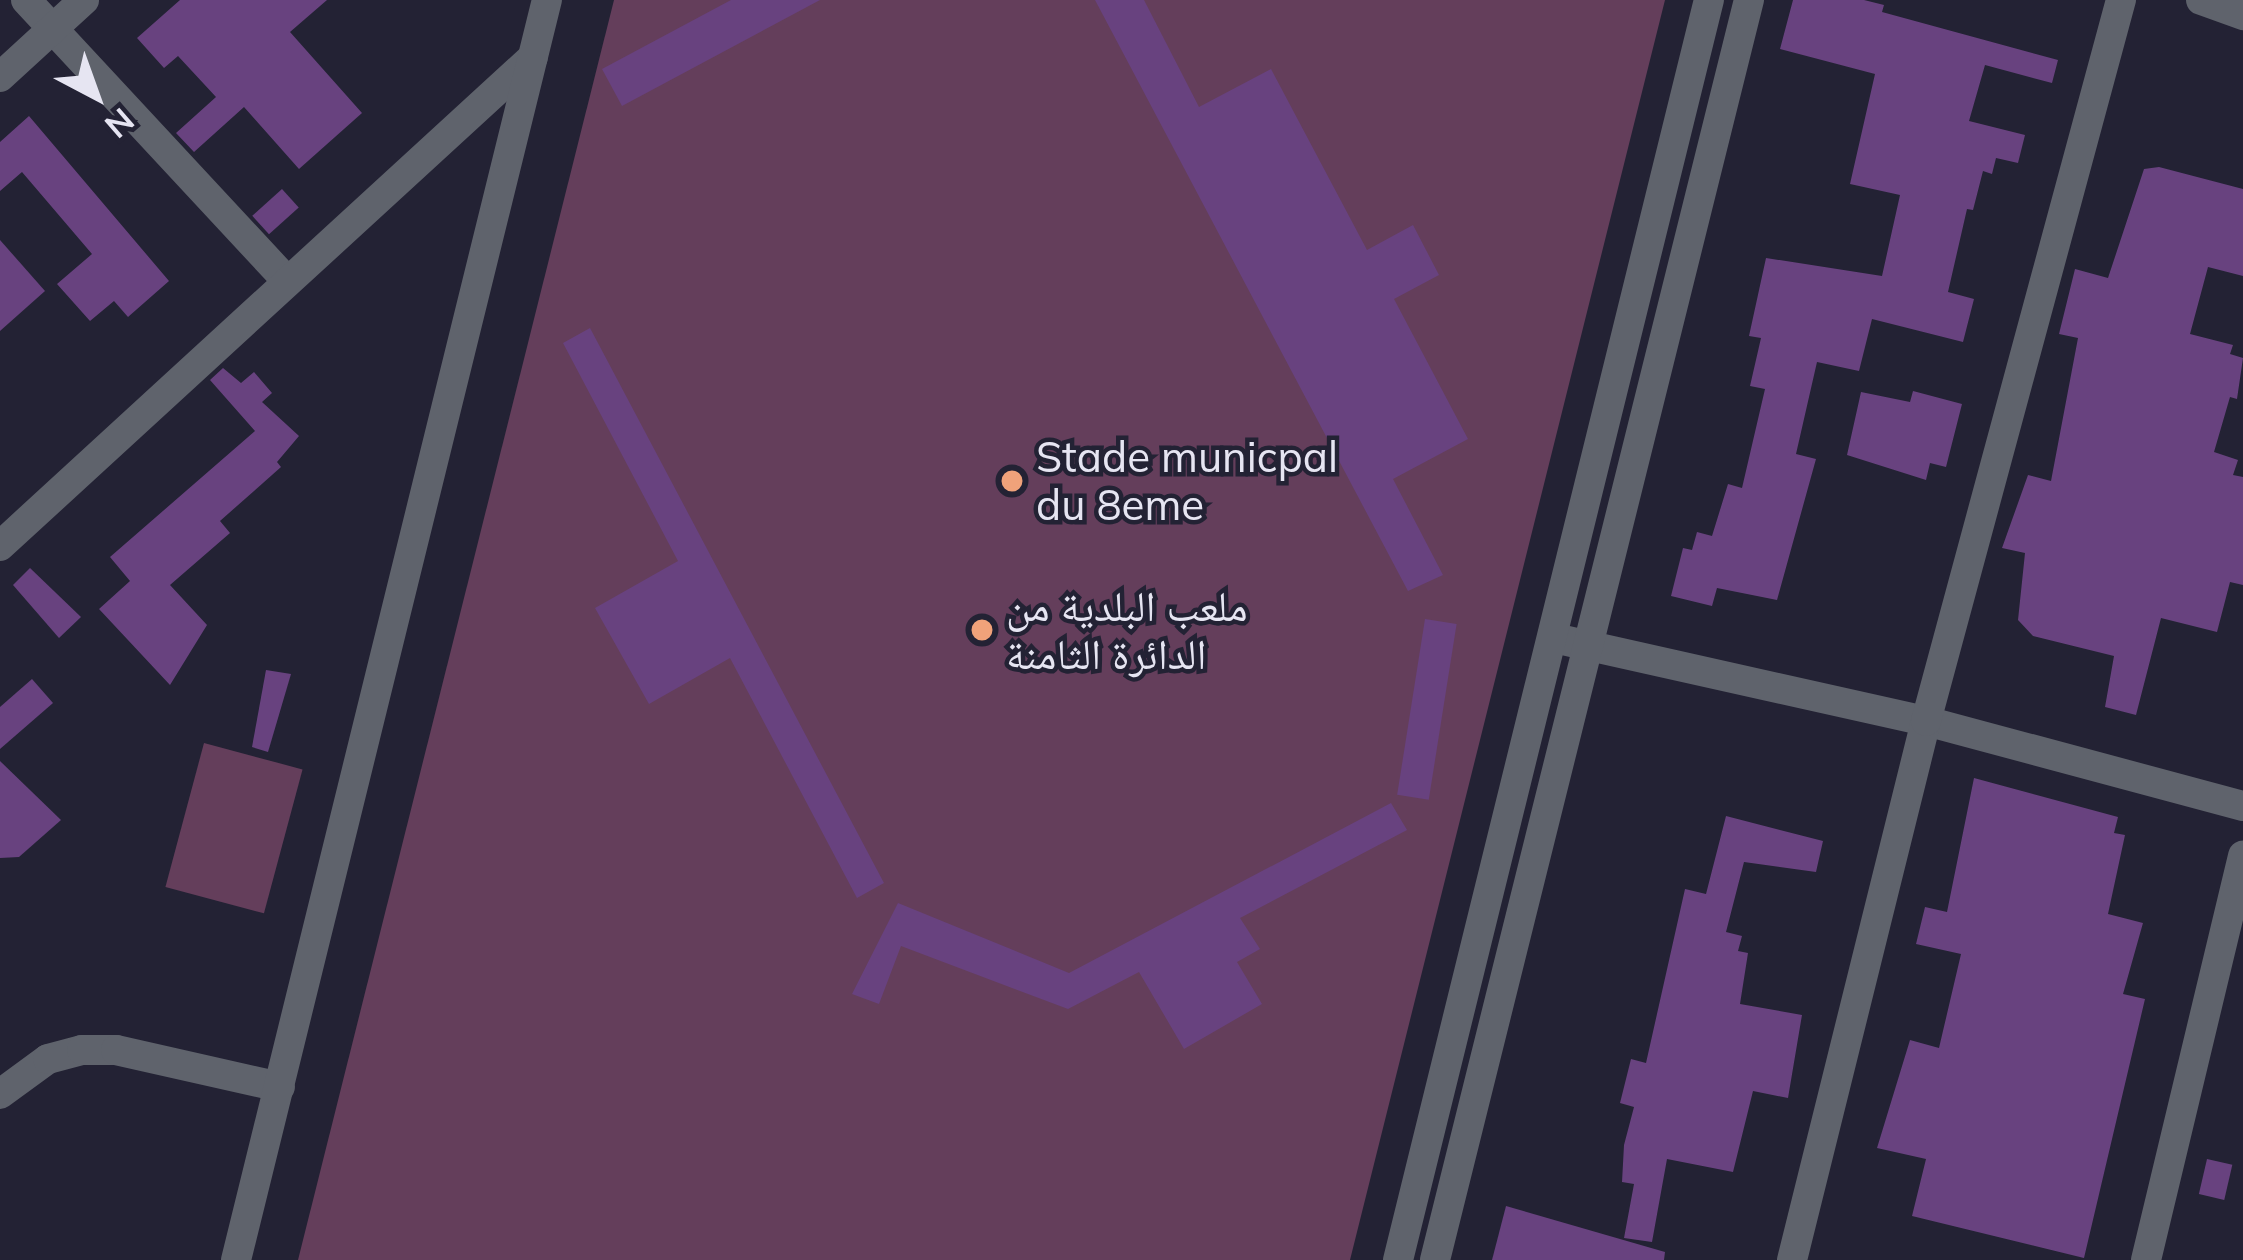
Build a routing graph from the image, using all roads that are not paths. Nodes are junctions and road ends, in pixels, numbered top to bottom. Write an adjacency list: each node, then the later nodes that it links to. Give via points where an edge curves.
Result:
1 (26, 0): 9 (street)
2 (84, 0): 9 (street)
3 (547, 0): 10 (street)
4 (1709, 0): 14 (street)
5 (1749, 0): 15 (street)
6 (2121, 0): 16 (street)
7 (2201, 0): 8 (street)
8 (2243, 15)
9 (53, 28): 11 (street); 12 (street)
10 (533, 57): 12 (street); 19 (street)
11 (0, 77)
12 (284, 278): 13 (street)
13 (0, 546)
14 (1555, 638): 15 (street); 22 (street)
15 (1589, 644): 16 (street); 23 (street)
16 (1926, 721): 17 (street); 24 (street)
17 (2243, 806)
18 (2243, 854): 25 (street)
19 (280, 1087): 20 (street, via 116,1050 82,1050 48,1059); 21 (street)
20 (0, 1094)
21 (236, 1260)
22 (1398, 1260)
23 (1435, 1260)
24 (1792, 1260)
25 (2146, 1260)

